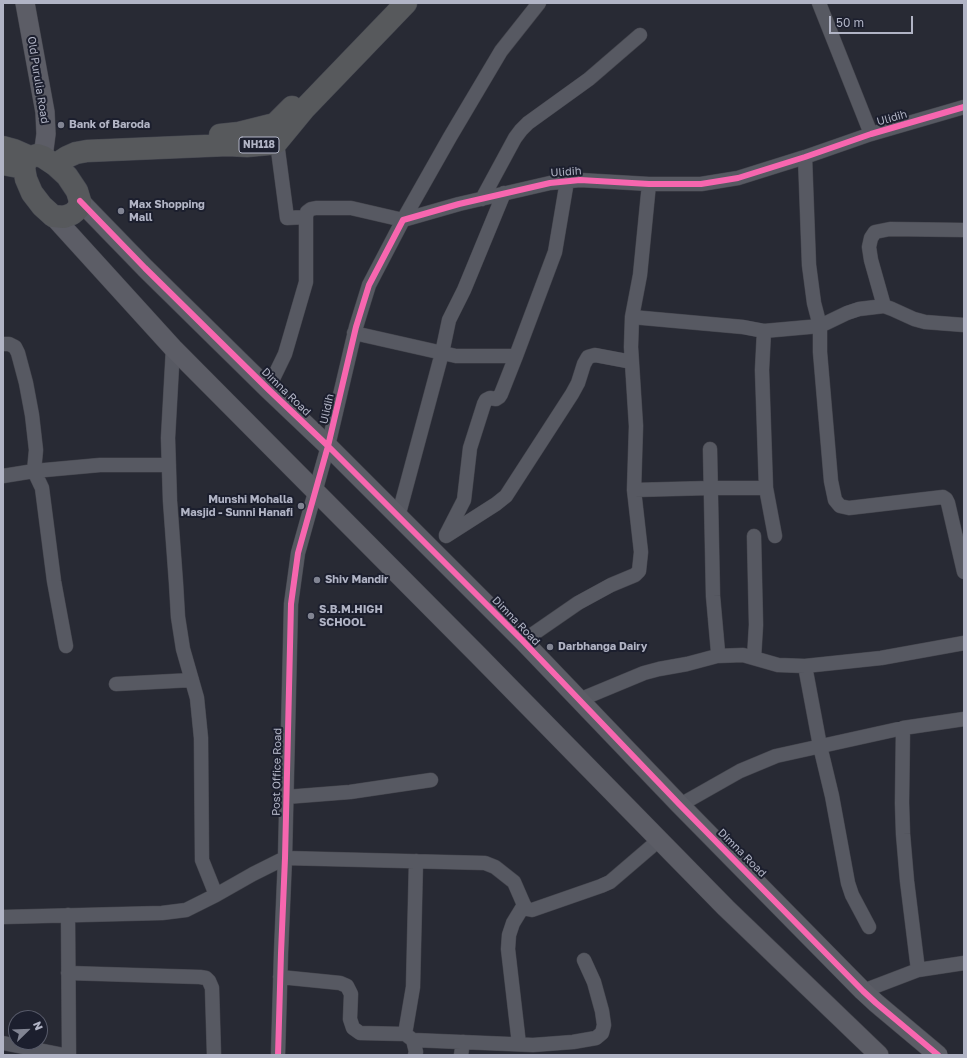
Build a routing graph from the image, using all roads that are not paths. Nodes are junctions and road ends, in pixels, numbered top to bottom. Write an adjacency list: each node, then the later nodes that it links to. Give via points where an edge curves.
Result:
1 (25, 3): 12 (street, Old Purulia Road, via 45,112 46,134)
2 (390, 3): 8 (highway, NH118)
3 (406, 3): 8 (highway, NH118, via 305,108)
4 (539, 3): 21 (street, via 501,51)
5 (820, 3): 9 (street)
6 (640, 35): 17 (street, via 589,79 521,130)
7 (964, 107): 9 (street, Ulidih)
8 (276, 133): 12 (highway, NH118, via 269,144 87,151); 20 (street, via 287,218)
9 (871, 134): 11 (street, Ulidih)
10 (3, 148): 12 (highway)
11 (805, 157): 15 (street, Ulidih, via 738,178 702,184); 26 (street, via 809,265)
12 (40, 161): 13 (highway); 18 (highway, via 67,176); 19 (highway, via 26,180 32,193)
13 (3, 164)
14 (567, 181): 15 (street, Ulidih); 16 (street, Ulidih); 32 (street, via 555,252)
15 (649, 184): 24 (street, via 640,275)
16 (504, 193): 17 (street, Ulidih); 31 (street, via 449,320)
17 (482, 199): 21 (street, Ulidih)
18 (80, 201): 19 (highway, via 78,209 72,214 64,217); 34 (street, Dimna Road)
19 (53, 216): 30 (street)
20 (306, 217): 21 (street, via 311,209 351,208); 34 (street, via 306,282 285,354)
21 (403, 220): 28 (street, Ulidih, via 369,285)
22 (964, 230): 23 (street, via 890,229 875,232 870,238 869,247)
23 (884, 306): 25 (street, via 925,322); 26 (street, via 846,313)
24 (632, 317): 27 (street); 33 (street)
25 (964, 325)
26 (820, 326): 27 (street); 49 (street, via 822,375 835,500 840,506 849,508 943,497 948,503)
27 (764, 331): 41 (street, via 762,370)
28 (354, 334): 31 (street); 35 (street, Ulidih)
29 (3, 344): 38 (street, via 15,347 21,361 32,415 36,450)
30 (173, 348): 37 (street); 43 (street)
31 (442, 353): 32 (street, via 456,356); 44 (street)
32 (516, 356): 45 (street, via 499,397 490,398 484,404 470,448 464,500)
33 (632, 362): 42 (street, via 636,426); 45 (street, via 595,355 588,357 572,394 506,496)
34 (268, 389): 35 (street, Dimna Road)
35 (328, 446): 43 (street, Ulidih); 44 (street, Dimna Road)
36 (710, 449): 40 (street)
37 (169, 465): 38 (street, via 100,465); 56 (street, via 178,617 183,649)
38 (34, 471): 39 (street); 52 (street, via 42,488 54,581)
39 (3, 476)
40 (710, 488): 41 (street); 42 (street); 53 (street)
41 (766, 488): 47 (street)
42 (634, 490): 50 (street, via 641,552 639,571 578,603)
43 (315, 491): 63 (street, Post Office Road, via 298,552 291,604); 65 (street)
44 (398, 517): 48 (street, Dimna Road)
45 (446, 535): 48 (street)
46 (754, 536): 54 (street)
47 (775, 536)
48 (430, 548): 50 (street, Dimna Road)
49 (964, 572)
50 (523, 641): 58 (street, Dimna Road)
51 (964, 643): 55 (street, via 881,658)
52 (66, 646)
53 (717, 656): 54 (street); 58 (street, via 644,673)
54 (754, 658): 55 (street, via 778,665)
55 (805, 666): 61 (street)
56 (192, 680): 57 (street); 68 (street, via 197,698 201,738 202,860)
57 (116, 684)
58 (579, 700): 64 (street, Dimna Road)
59 (964, 719): 60 (street)
60 (903, 728): 61 (street); 75 (street, via 903,834)
61 (820, 746): 64 (street, via 756,763); 72 (street, via 848,882)
62 (430, 780): 63 (street, via 350,792)
63 (286, 797): 66 (street, Post Office Road)
64 (680, 805): 78 (street, Dimna Road)
65 (659, 840): 69 (street, via 610,882 538,909 527,909); 88 (street)
66 (285, 858): 67 (street); 68 (street); 77 (street, Post Office Road)
67 (416, 861): 69 (street, via 485,863 495,867 514,882); 79 (street, via 413,987)
68 (216, 895): 70 (street, via 186,910)
69 (524, 905): 81 (street, via 513,923 508,949)
70 (68, 916): 71 (street); 76 (street)
71 (3, 917)
72 (869, 927)
73 (584, 960): 81 (street, via 594,982 602,1011 602,1033 593,1039 573,1042)
74 (964, 963): 75 (street)
75 (918, 970): 78 (street)
76 (68, 973): 84 (street); 85 (street, via 206,978 212,988)
77 (280, 977): 79 (street, via 340,983 347,986 351,994 352,1028 360,1032); 86 (street, Post Office Road)
78 (863, 991): 89 (street, Dimna Road)
79 (409, 1037): 82 (street); 87 (street)
80 (3, 1043): 83 (street)
81 (519, 1044): 82 (street)
82 (462, 1049)
83 (64, 1055)
84 (69, 1055)
85 (214, 1055)
86 (278, 1055)
87 (416, 1055)
88 (879, 1055)
89 (938, 1055)

